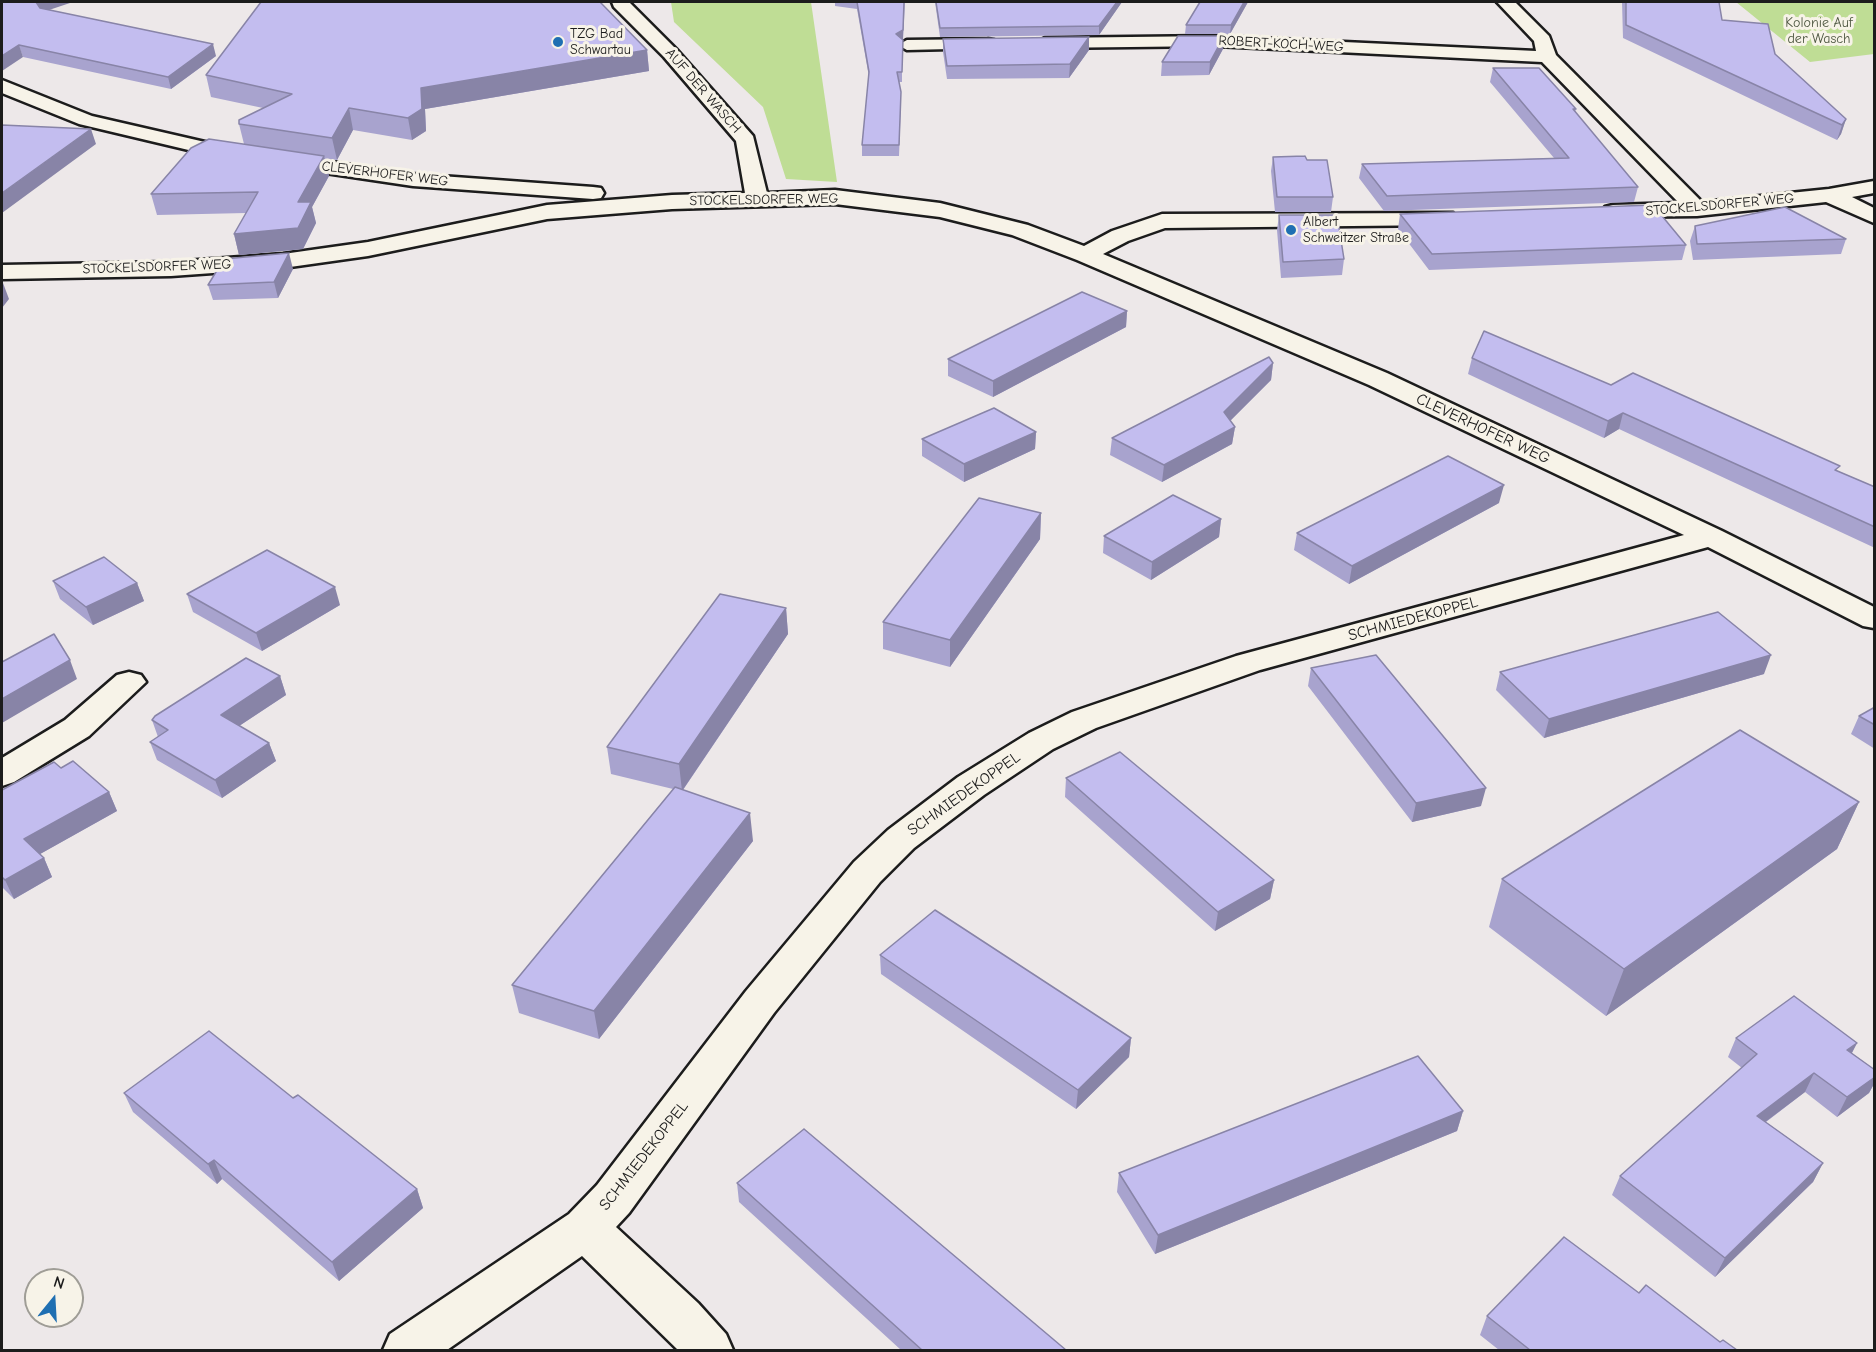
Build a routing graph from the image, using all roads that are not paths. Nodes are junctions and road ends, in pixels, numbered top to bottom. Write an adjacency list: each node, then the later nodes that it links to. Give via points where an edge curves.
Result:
1 (618, 2): 10 (street, AUF DER WASCH, via 670,53 746,140)
2 (1506, 2): 6 (street, via 1542,40)
3 (1026, 43): 6 (street, ROBERT-KOCH-WEG, via 1216,41)
4 (1002, 44): 5 (street)
5 (907, 45)
6 (1547, 57): 12 (street)
7 (2, 86): 11 (street, CLEVERHOFER WEG, via 86,120 218,151 413,180 578,191)
8 (1875, 187): 9 (street, STOCKELSDORFER WEG)
9 (1829, 195): 12 (street, STOCKELSDORFER WEG); 14 (street)
10 (757, 198): 11 (street, STOCKELSDORFER WEG); 16 (street, STOCKELSDORFER WEG, via 835,197 940,210 1020,230)
11 (672, 202): 17 (street, STOCKELSDORFER WEG, via 547,213 368,249 284,261 171,269)
12 (1697, 209): 13 (street, STOCKELSDORFER WEG)
13 (1590, 213)
14 (1875, 216)
15 (1470, 217): 16 (street, via 1162,221 1120,236)
16 (1085, 255): 18 (street, CLEVERHOFER WEG, via 1378,379)
17 (2, 272)
18 (1711, 537): 19 (street, CLEVERHOFER WEG); 22 (street, SCHMIEDEKOPPEL, via 1248,663 1083,720 1041,741 901,838 871,868 760,1002 614,1199)
19 (1875, 619)
20 (129, 682): 21 (street, via 77,728)
21 (2, 774)
22 (585, 1228): 23 (street, SCHMIEDEKOPPEL); 24 (street)
23 (407, 1350)
24 (709, 1350)

